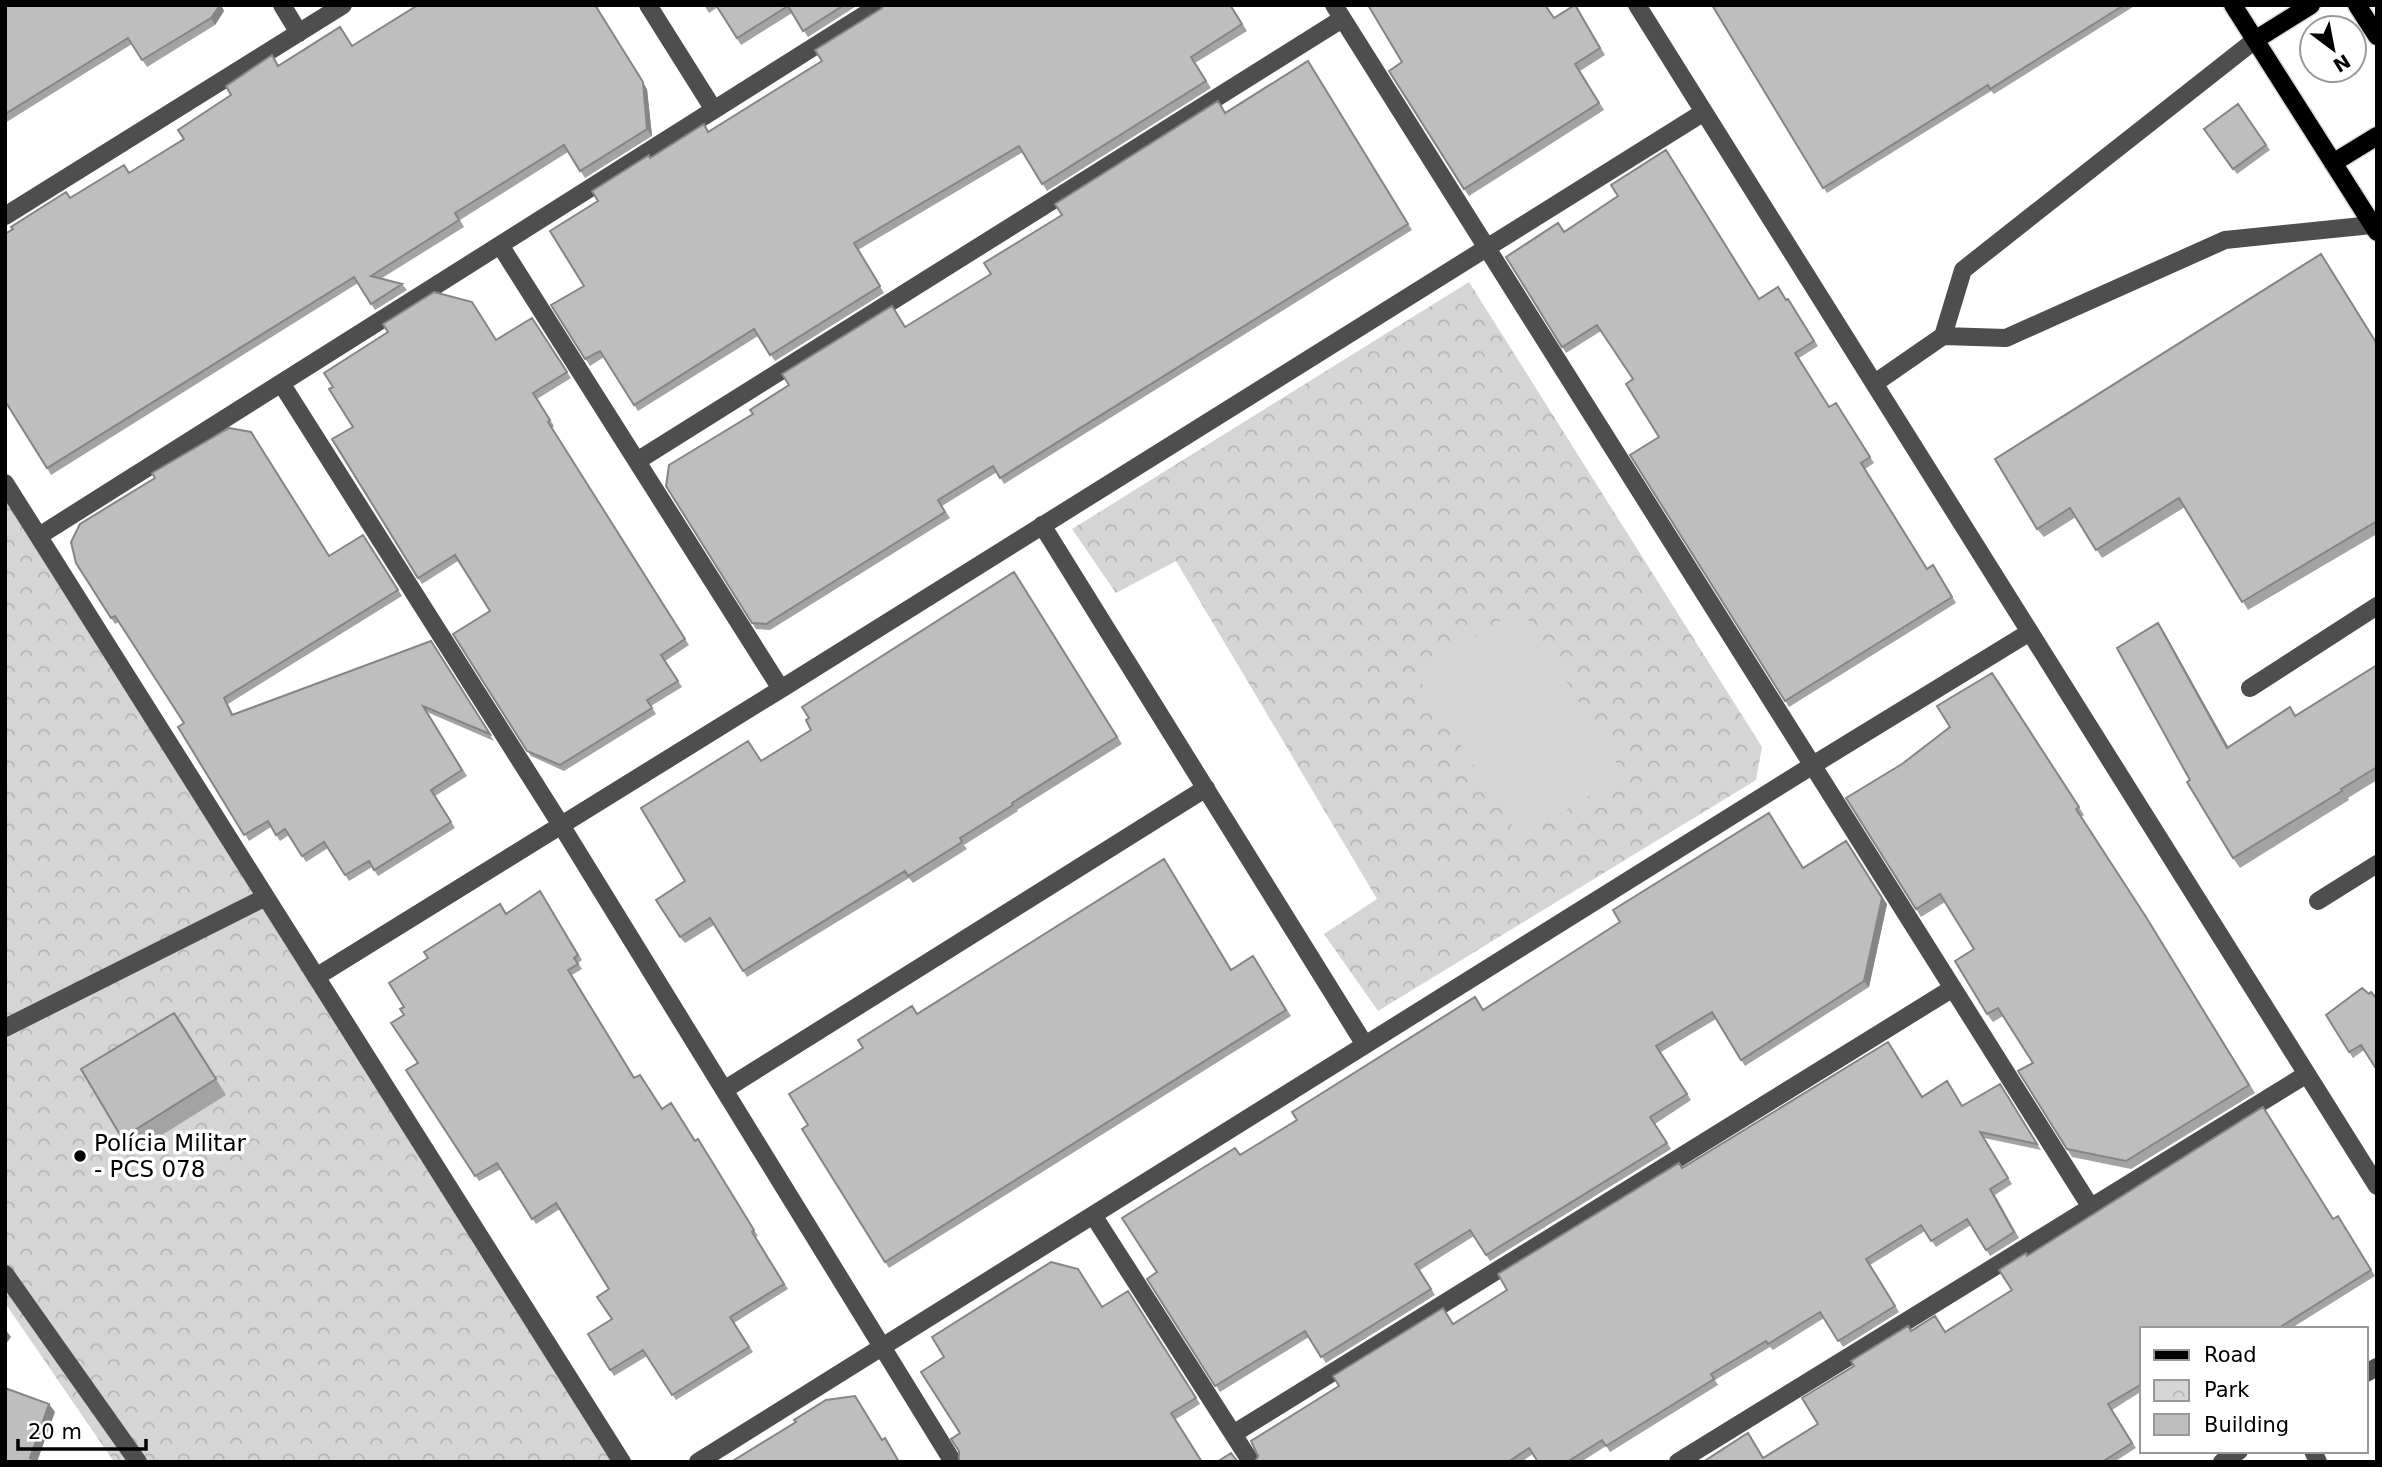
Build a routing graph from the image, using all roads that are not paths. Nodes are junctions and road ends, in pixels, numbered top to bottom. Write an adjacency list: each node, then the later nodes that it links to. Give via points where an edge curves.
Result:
1 (282, 5): 10 (street)
2 (343, 5): 10 (street)
3 (648, 5): 13 (street)
4 (880, 5): 13 (street)
5 (1637, 5): 14 (street)
6 (2233, 5): 12 (main road)
7 (2311, 5): 12 (main road)
8 (2357, 5): 11 (main road)
9 (1338, 12): 20 (street); 24 (street)
10 (299, 33): 17 (street)
11 (2377, 36)
12 (2255, 40): 16 (main road); 21 (street, via 1963,270)
13 (714, 110): 19 (street)
14 (1704, 112): 20 (street); 23 (street)
15 (2377, 136): 16 (main road)
16 (2333, 163): 18 (main road)
17 (5, 216)
18 (2374, 228): 21 (street, via 2225,240 2006,338)
19 (500, 245): 22 (street); 24 (street)
20 (1486, 247): 26 (street); 32 (street)
21 (1943, 336): 23 (street)
22 (281, 383): 27 (street); 34 (street)
23 (1875, 383): 29 (street)
24 (637, 461): 31 (street)
25 (5, 484): 27 (street)
26 (1042, 525): 31 (street); 33 (street)
27 (39, 536): 36 (street)
28 (2377, 606): 30 (street)
29 (2030, 632): 32 (street); 42 (street)
30 (2250, 688)
31 (781, 689): 34 (street)
32 (1813, 765): 39 (street); 41 (street)
33 (1206, 788): 41 (street); 43 (street)
34 (561, 825): 38 (street); 43 (street)
35 (2377, 864): 37 (street)
36 (266, 897): 38 (street); 40 (street)
37 (2318, 901)
38 (316, 977): 51 (street)
39 (1953, 988): 45 (street); 49 (street)
40 (5, 1028)
41 (1365, 1045): 46 (street)
42 (2307, 1074): 44 (street); 45 (street)
43 (724, 1090): 48 (street)
44 (2377, 1186)
45 (2090, 1206): 55 (street)
46 (1093, 1215): 48 (street); 49 (street)
47 (5, 1274): 50 (street)
48 (882, 1347): 52 (street); 53 (street)
49 (1233, 1434): 54 (street)
50 (138, 1462)
51 (622, 1462)
52 (698, 1462)
53 (953, 1462)
54 (1251, 1462)
55 (1678, 1462)

